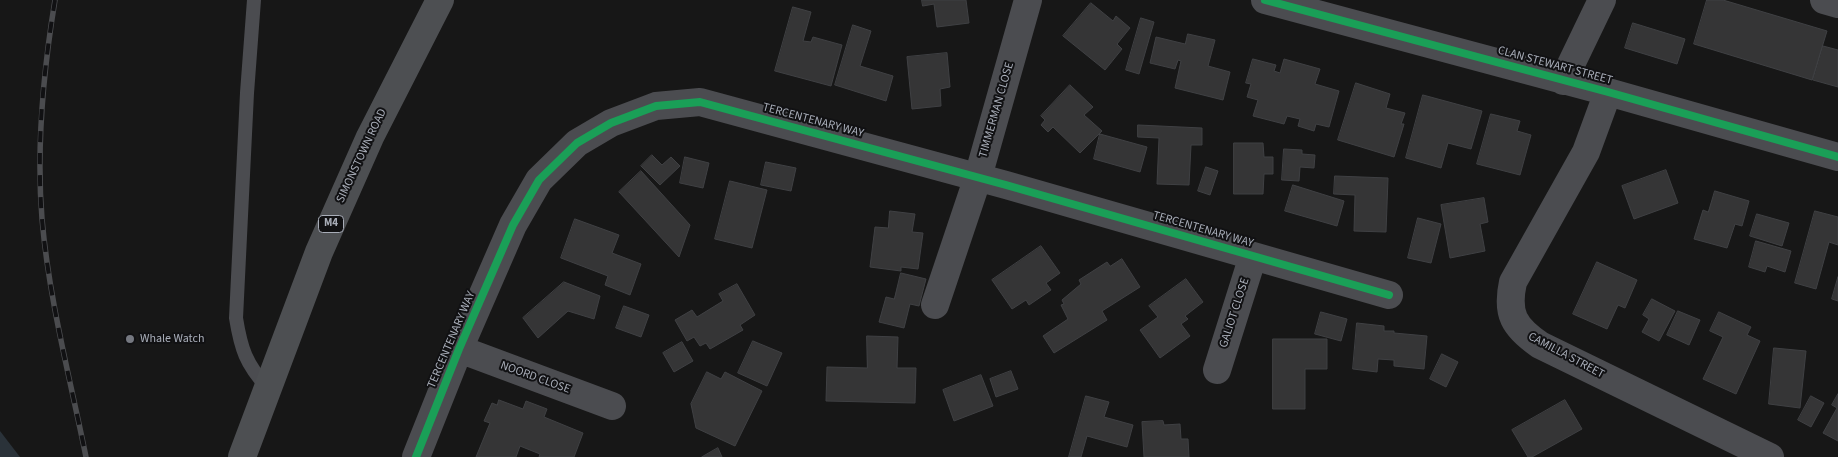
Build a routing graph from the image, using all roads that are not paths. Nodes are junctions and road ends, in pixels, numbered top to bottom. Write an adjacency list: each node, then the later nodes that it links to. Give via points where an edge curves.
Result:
1 (254, 0): 17 (lane, via 236,318 239,340 250,368)
2 (440, 0): 17 (main road, SIMONSTOWN ROAD / M4, via 370,137 323,243)
3 (1028, 0): 11 (street, TIMMERMAN CLOSE)
4 (1265, 0): 8 (street, CLAN STEWART STREET)
5 (1602, 0): 8 (street)
6 (1824, 0): 7 (street)
7 (1838, 4)
8 (1563, 81): 9 (street, CLAN STEWART STREET)
9 (1608, 92): 10 (street, CLAN STEWART STREET); 21 (street, CAMILLA STREET, via 1586,152 1513,282 1510,299 1515,322 1522,333 1540,345)
10 (1838, 157)
11 (978, 177): 12 (street, TERCENTENARY WAY); 14 (street, TIMMERMAN CLOSE); 15 (street, TERCENTENARY WAY, via 700,102 656,106 611,123 577,143 539,180 513,225)
12 (1253, 256): 13 (street, TERCENTENARY WAY); 16 (street, GALIOT CLOSE)
13 (1389, 295)
14 (935, 306)
15 (459, 349): 18 (street, NOORD CLOSE); 20 (street, TERCENTENARY WAY)
16 (1217, 370)
17 (267, 387): 19 (main road, SIMONSTOWN ROAD / M4)
18 (612, 406)
19 (242, 457)
20 (416, 457)
21 (1770, 457)

